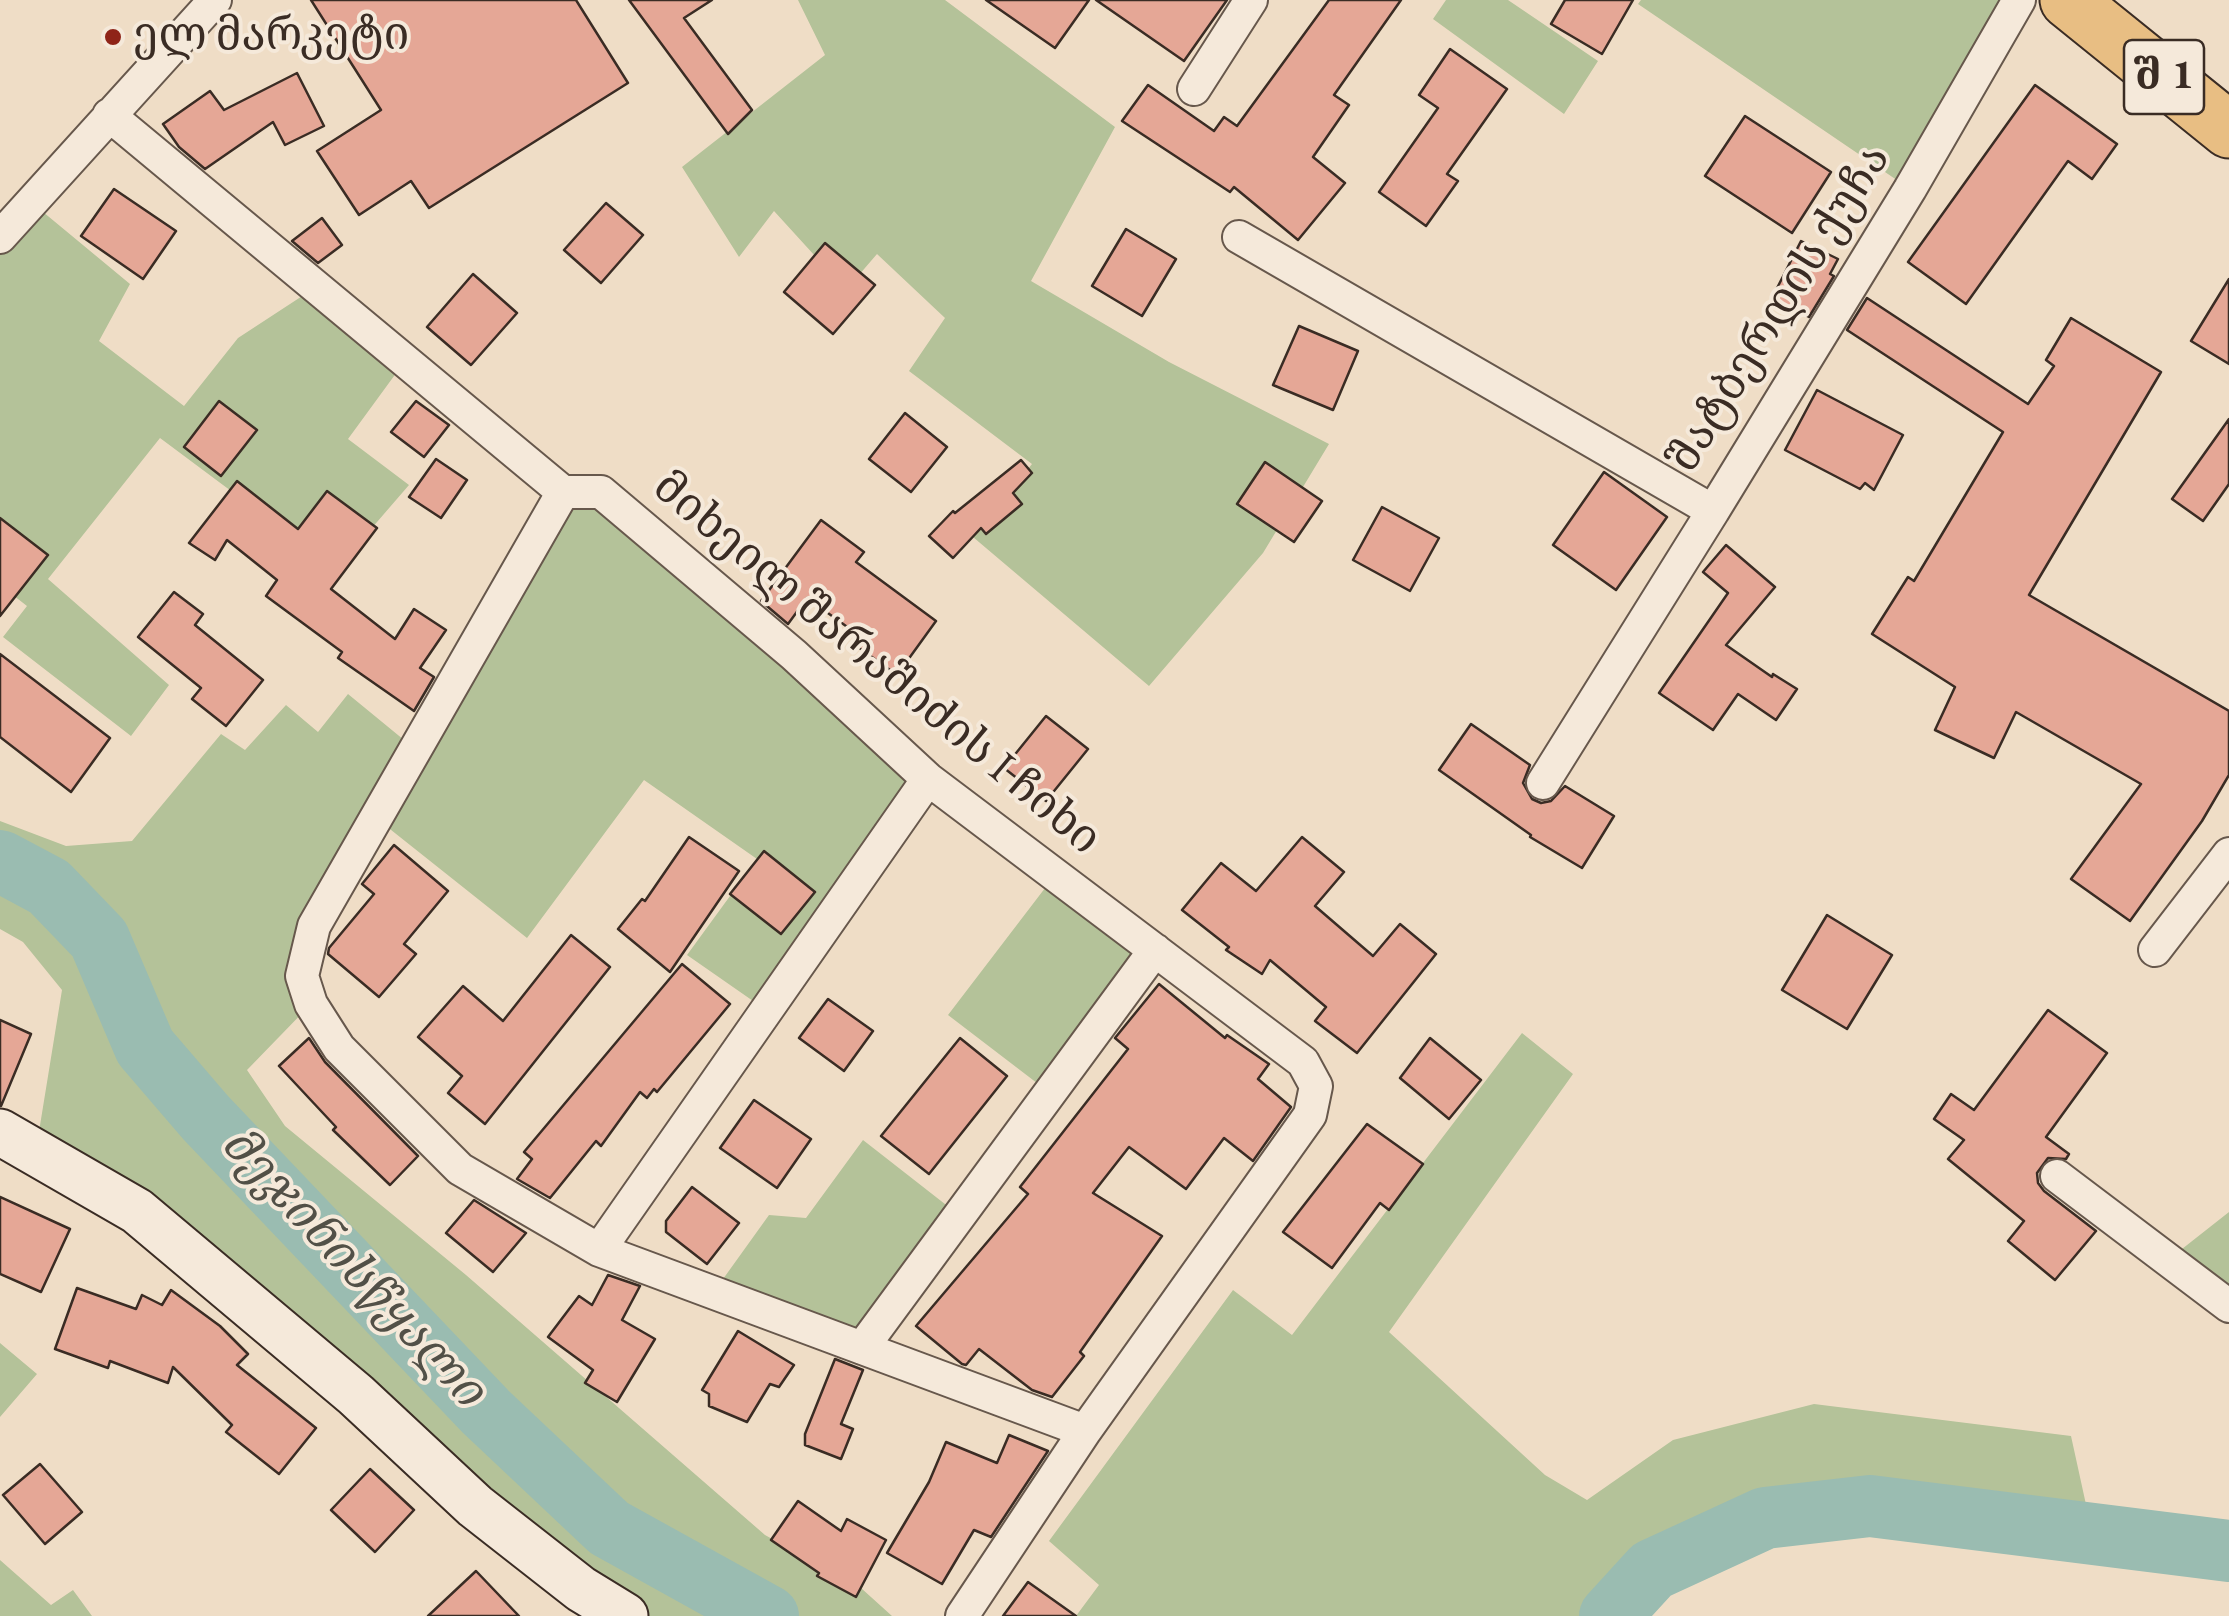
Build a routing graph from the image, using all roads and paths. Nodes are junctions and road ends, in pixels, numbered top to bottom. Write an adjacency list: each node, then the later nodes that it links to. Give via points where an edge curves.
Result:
1 (214, 0): 6 (street)
2 (1251, 0): 5 (street)
3 (2019, 0): 11 (street, შატბერდის ქუჩა)
4 (2096, 8): 7 (highway, შ 1)
5 (1194, 89)
6 (109, 116): 8 (street); 10 (street)
7 (2229, 130)
8 (0, 237)
9 (1239, 238): 11 (street, შატბერდის ქუჩა)
10 (563, 492): 12 (street, მიხეილ შარაშიძის I ჩიხი, via 601,492); 19 (street, via 314,926 302,976 339,1048 460,1169)
11 (1713, 511): 13 (street)
12 (928, 779): 15 (street, მიხეილ შარაშიძის I ჩიხი); 19 (street)
13 (1543, 784)
14 (2229, 854): 16 (street)
15 (1155, 950): 21 (street); 22 (street, მიხეილ შარაშიძის I ჩიხი, via 1303,1062 1316,1086 1310,1115)
16 (2155, 950)
17 (0, 1132): 23 (street, via 137,1211 356,1395 475,1506)
18 (2057, 1176): 20 (street)
19 (599, 1250): 21 (street)
20 (2229, 1306)
21 (862, 1348): 22 (street)
22 (1085, 1430): 24 (street, მიხეილ შარაშიძის I ჩიხი)
23 (625, 1616)
24 (962, 1616)

